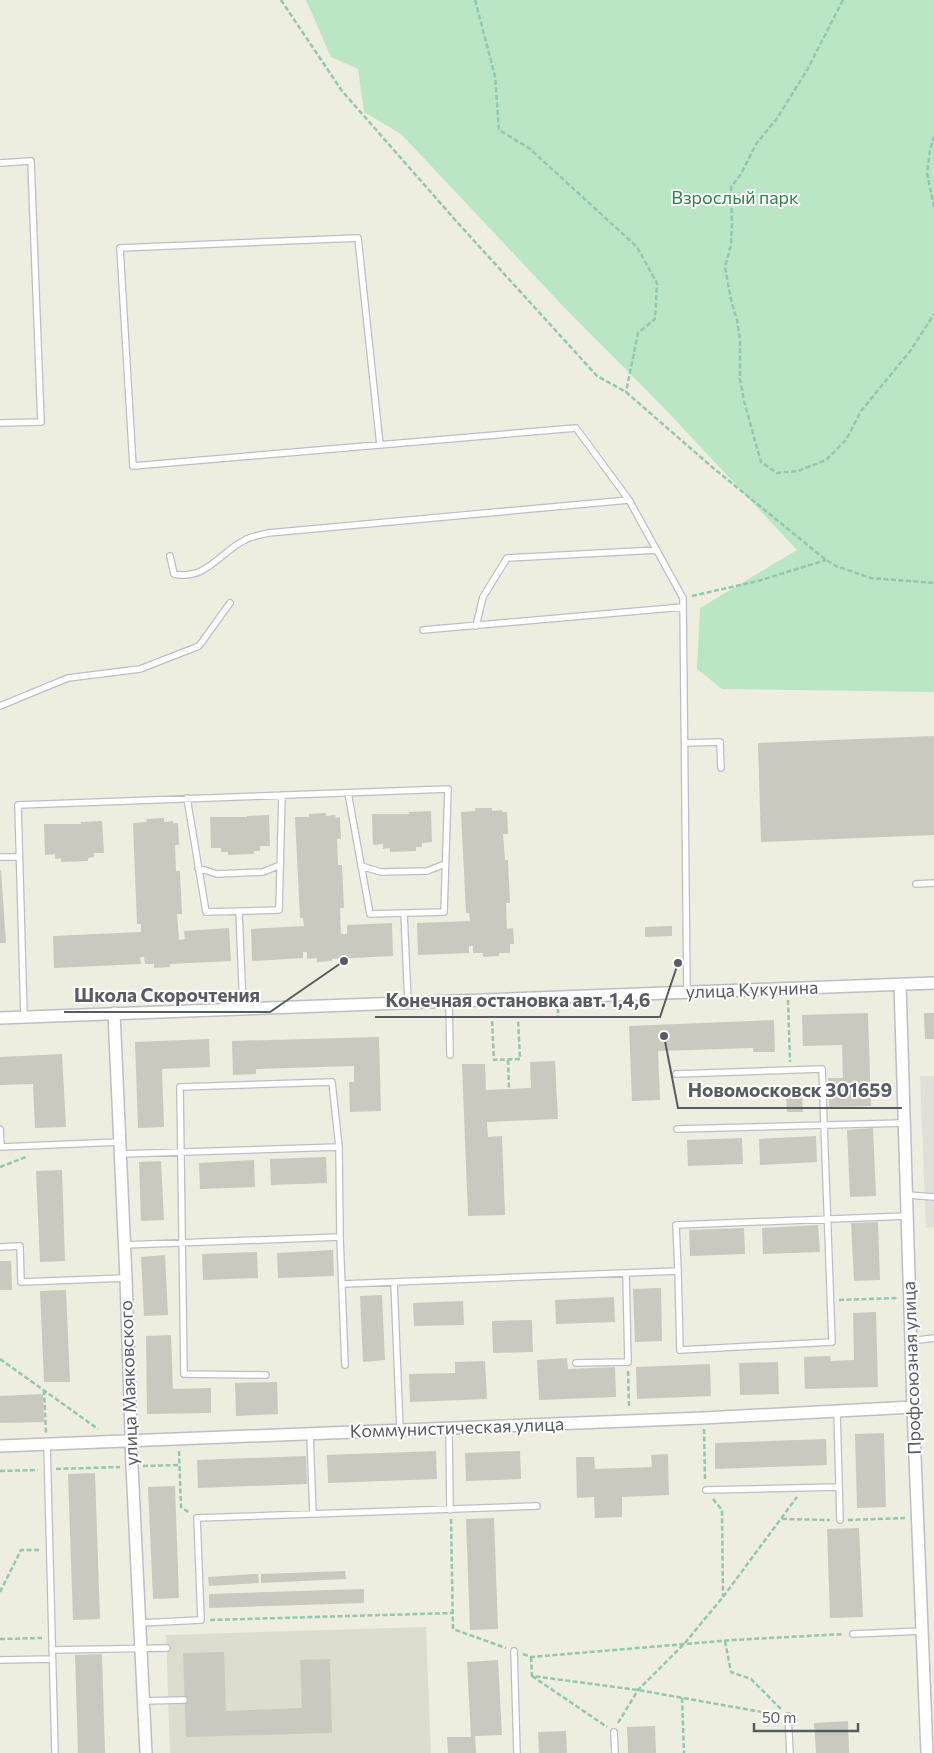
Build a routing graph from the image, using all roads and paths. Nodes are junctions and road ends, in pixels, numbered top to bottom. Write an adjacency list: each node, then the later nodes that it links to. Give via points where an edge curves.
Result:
1 (281, 0): 8 (path, via 342,91 457,222 597,376)
2 (475, 0): 8 (path, via 495,76 498,130 529,148 637,247 657,283 655,319 638,333)
3 (843, 0): 7 (path, via 807,70 731,187 732,224 725,267 740,340 740,379 744,401 761,462 777,472 798,471 826,460 846,440 861,411 911,350)
4 (934, 136): 6 (path, via 927,173)
5 (0, 163): 9 (lane, via 31,161 41,422)
6 (934, 208)
7 (934, 314)
8 (626, 392): 14 (path)
9 (0, 423)
10 (380, 445): 10 (lane, via 133,466 120,248 358,238); 11 (lane, via 576,428)
11 (629, 500): 12 (lane); 13 (lane, via 268,533 245,540 194,575 174,574)
12 (657, 550): 16 (lane); 19 (lane, via 507,558 483,597)
13 (170, 556)
14 (826, 560): 15 (path, via 871,578); 16 (path, via 758,581)
15 (934, 583)
16 (683, 598): 18 (lane)
17 (230, 603): 21 (lane, via 199,646 140,669 68,678)
18 (683, 607): 19 (lane); 22 (lane)
19 (476, 626): 20 (lane)
20 (423, 630)
21 (0, 706)
22 (685, 743): 23 (lane, via 720,742); 40 (lane)
23 (721, 768)
24 (348, 793): 25 (lane); 29 (lane, via 448,789); 31 (lane)
25 (282, 795): 26 (lane); 30 (lane)
26 (187, 798): 28 (lane, via 18,805); 32 (lane)
27 (0, 857): 28 (lane)
28 (19, 857): 45 (lane)
29 (445, 864): 31 (lane, via 427,871 390,872); 36 (lane, via 444,912)
30 (280, 865): 32 (lane, via 263,872 217,874); 35 (lane, via 279,910)
31 (362, 866): 36 (lane, via 370,914)
32 (198, 868): 35 (lane, via 206,912)
33 (916, 884): 34 (lane)
34 (934, 884)
35 (240, 911): 43 (lane)
36 (404, 913): 42 (lane)
37 (934, 983): 38 (street, улица Кукунина)
38 (900, 984): 39 (street, улица Кукунина); 54 (street, Профсоюзная улица)
39 (787, 988): 40 (street, улица Кукунина); 51 (path)
40 (687, 992): 41 (street, улица Кукунина)
41 (449, 1001): 42 (street, улица Кукунина); 49 (lane)
42 (408, 1002): 43 (street, улица Кукунина)
43 (243, 1008): 44 (street, улица Кукунина)
44 (114, 1013): 45 (street, улица Кукунина); 58 (street, улица Маяковского)
45 (24, 1017): 46 (street, улица Кукунина)
46 (0, 1018)
47 (518, 1019): 50 (path, via 520,1060)
48 (492, 1020): 50 (path, via 494,1060)
49 (450, 1055)
50 (508, 1060): 53 (path)
51 (790, 1070): 52 (lane); 55 (lane, via 822,1070)
52 (676, 1074)
53 (509, 1089)
54 (904, 1123): 55 (lane); 62 (street, Профсоюзная улица)
55 (824, 1126): 57 (lane); 65 (lane)
56 (0, 1129): 58 (lane, via 2,1147)
57 (676, 1129)
58 (120, 1142): 61 (street, улица Маяковского)
59 (339, 1147): 60 (lane); 60 (lane, via 332,1082 180,1087); 66 (lane)
60 (181, 1152): 61 (lane); 67 (lane)
61 (120, 1154): 68 (street, улица Маяковского)
62 (907, 1195): 63 (lane); 64 (street, Профсоюзная улица)
63 (934, 1197)
64 (907, 1216): 65 (lane); 75 (street, Профсоюзная улица)
65 (828, 1219): 70 (lane, via 676,1225); 76 (lane)
66 (340, 1237): 67 (lane); 74 (lane)
67 (182, 1243): 68 (lane); 83 (lane, via 184,1374)
68 (124, 1245): 72 (street, улица Маяковского)
69 (0, 1247): 72 (lane, via 20,1246 21,1282)
70 (678, 1271): 71 (lane); 76 (lane, via 680,1350 832,1342)
71 (626, 1274): 73 (lane); 80 (lane)
72 (126, 1278): 93 (street, улица Маяковского)
73 (394, 1282): 74 (lane); 90 (lane)
74 (342, 1284): 82 (lane)
75 (910, 1298): 76 (path); 78 (street, Профсоюзная улица)
76 (830, 1301)
77 (934, 1338): 78 (lane)
78 (911, 1341): 85 (street, Профсоюзная улица)
79 (0, 1359): 84 (path)
80 (628, 1362): 81 (lane); 88 (path)
81 (576, 1363)
82 (345, 1364)
83 (266, 1375)
84 (44, 1390): 94 (path); 95 (path)
85 (913, 1407): 86 (street, Коммунистическая улица); 115 (street, Профсоюзная улица)
86 (837, 1411): 87 (street, Коммунистическая улица); 101 (lane)
87 (703, 1418): 88 (street, Коммунистическая улица); 103 (path)
88 (630, 1421): 89 (street, Коммунистическая улица)
89 (449, 1428): 90 (street, Коммунистическая улица); 105 (lane)
90 (400, 1430): 91 (street, Коммунистическая улица)
91 (310, 1434): 92 (street, Коммунистическая улица); 106 (lane)
92 (179, 1439): 93 (street, Коммунистическая улица); 97 (path)
93 (130, 1441): 94 (street, Коммунистическая улица); 98 (street, улица Маяковского)
94 (118, 1442): 95 (street, Коммунистическая улица)
95 (47, 1445): 96 (street, Коммунистическая улица); 99 (lane)
96 (0, 1446)
97 (179, 1465): 98 (path); 107 (path, via 181,1507)
98 (132, 1466): 99 (path); 114 (street, улица Маяковского)
99 (47, 1470): 100 (path); 109 (lane)
100 (0, 1471)
101 (839, 1486): 102 (lane); 108 (lane)
102 (804, 1488): 103 (lane); 111 (path)
103 (706, 1490): 111 (path, via 722,1510)
104 (537, 1506): 105 (lane)
105 (450, 1510): 106 (lane); 112 (path)
106 (313, 1514): 107 (lane)
107 (197, 1518): 113 (lane)
108 (840, 1520)
109 (49, 1550): 110 (path, via 21,1550); 117 (lane)
110 (0, 1592)
111 (723, 1597): 120 (path)
112 (453, 1613): 113 (path); 124 (path, via 453,1629)
113 (201, 1620): 114 (lane)
114 (140, 1622): 121 (street, улица Маяковского)
115 (922, 1631): 116 (lane); 141 (street, Профсоюзная улица)
116 (854, 1634): 119 (path)
117 (51, 1637): 118 (path); 123 (lane)
118 (0, 1639)
119 (725, 1641): 120 (path); 133 (path, via 731,1672 751,1679)
120 (684, 1644): 125 (path); 129 (path)
121 (141, 1648): 122 (lane); 123 (lane); 132 (street, улица Маяковского)
122 (166, 1648)
123 (52, 1650): 126 (lane)
124 (514, 1651): 125 (path); 137 (lane)
125 (531, 1657): 128 (path)
126 (52, 1659): 127 (lane); 135 (lane)
127 (0, 1660)
128 (532, 1676): 129 (path); 134 (path)
129 (638, 1690): 130 (path); 134 (path)
130 (682, 1698): 133 (path); 139 (path)
131 (184, 1700): 132 (lane)
132 (144, 1701): 136 (street, улица Маяковского)
133 (788, 1716): 140 (lane)
134 (614, 1732): 138 (lane)
135 (55, 1753)
136 (146, 1753)
137 (517, 1753)
138 (615, 1753)
139 (684, 1753)
140 (790, 1753)
141 (927, 1753)

